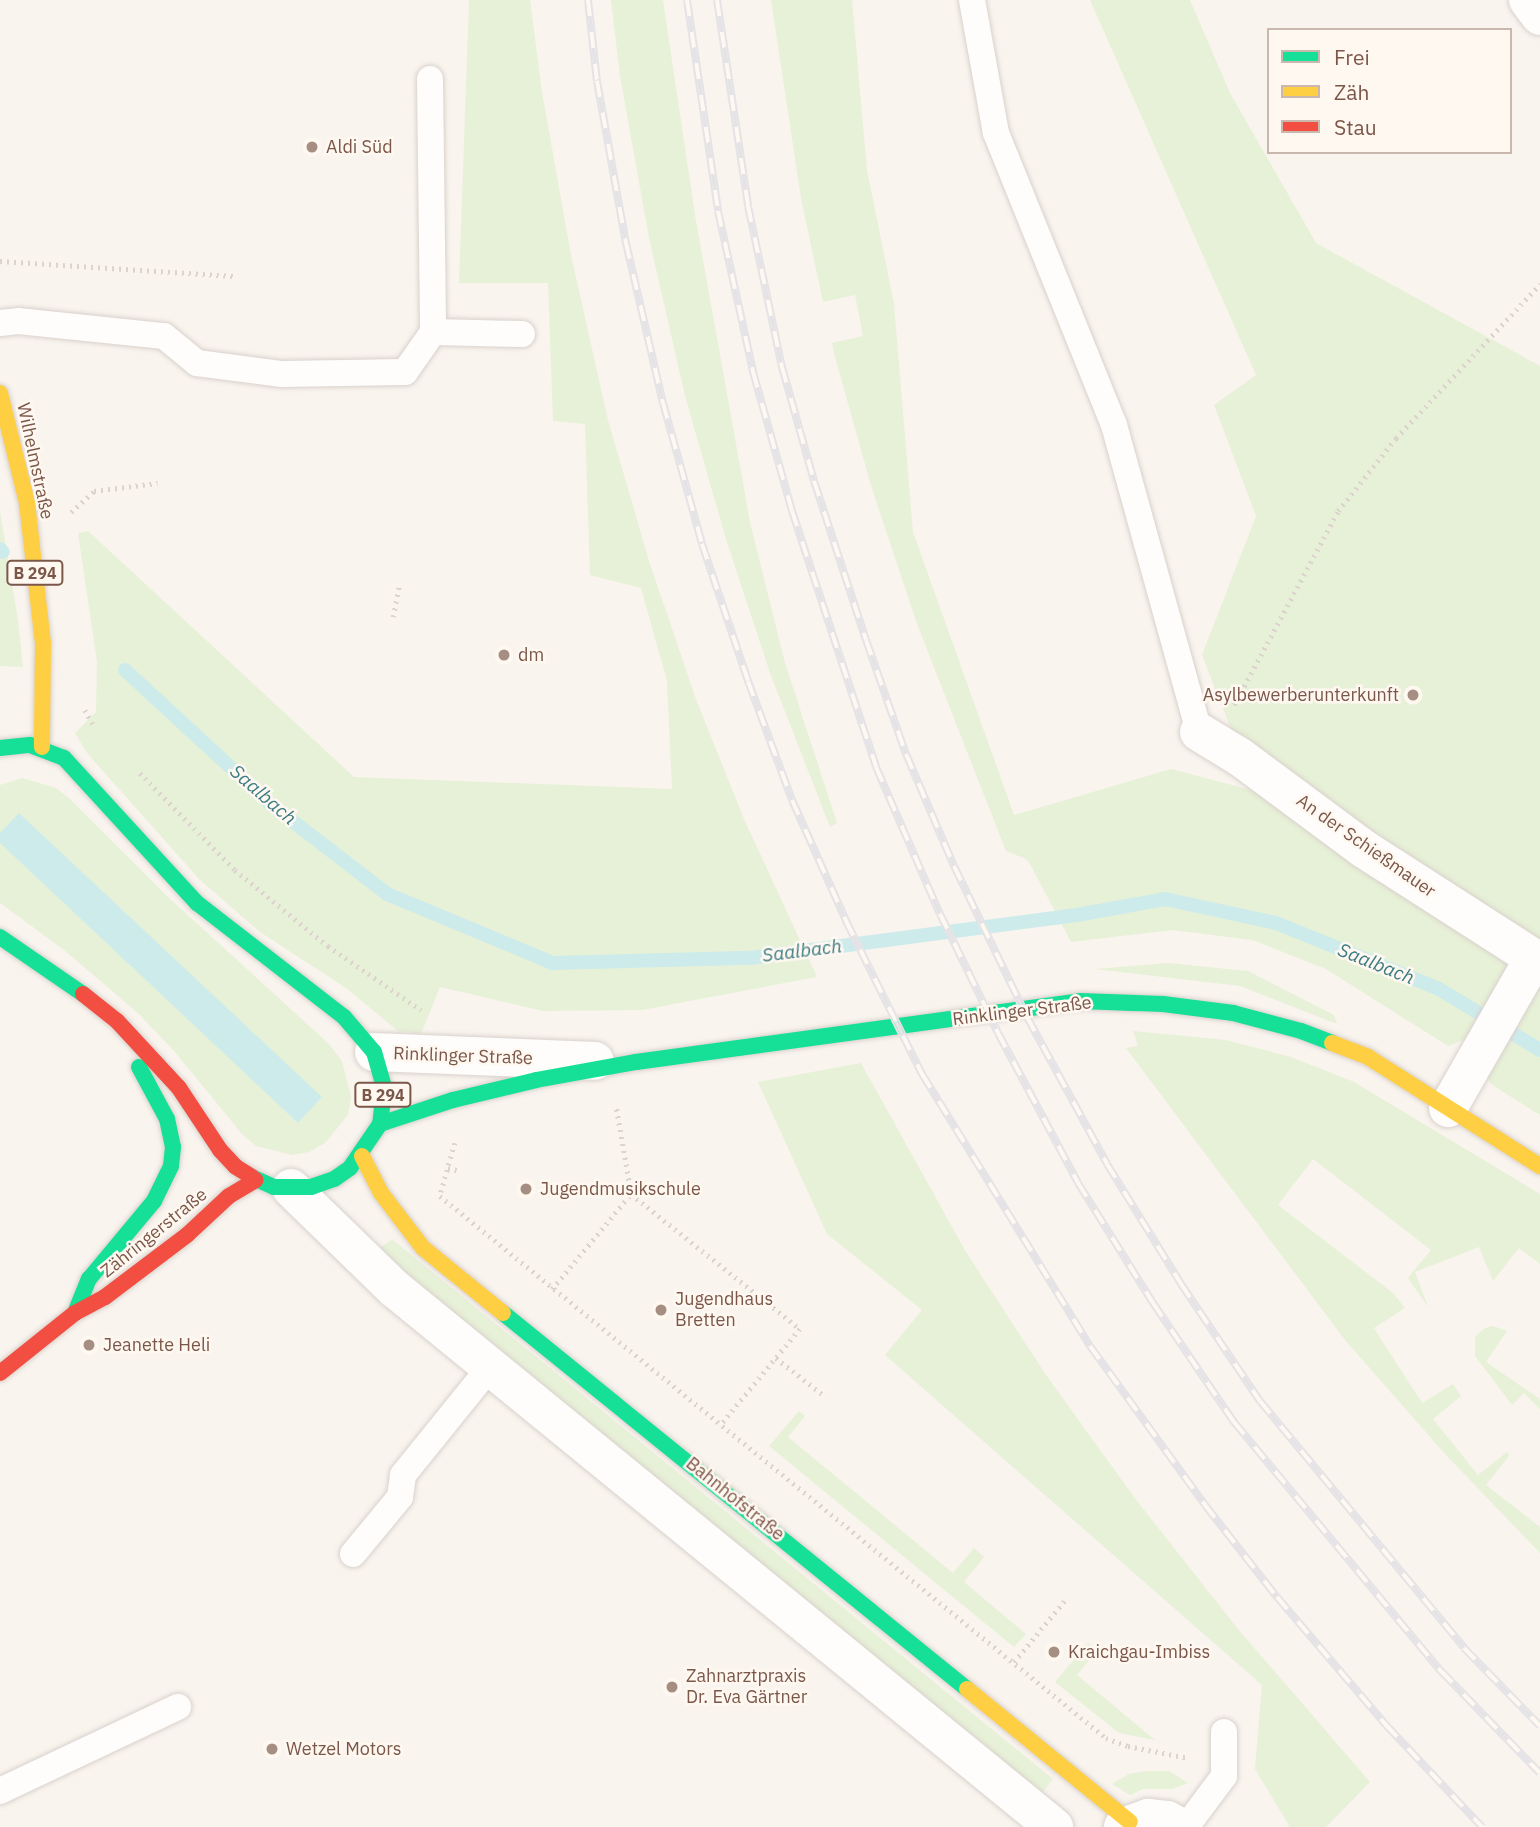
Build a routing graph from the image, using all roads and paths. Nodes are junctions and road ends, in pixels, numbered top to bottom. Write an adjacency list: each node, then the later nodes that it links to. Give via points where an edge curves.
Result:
1 (972, 0): 18 (lane, via 996,133 1114,425)
2 (1528, 0): 3 (street)
3 (1540, 16)
4 (430, 79): 9 (lane)
5 (0, 261): 6 (path)
6 (234, 276)
7 (1540, 284): 21 (path, via 1396,438 1338,511 1226,722)
8 (0, 323): 9 (lane, via 164,336 197,363 282,374 405,372)
9 (433, 332): 10 (lane)
10 (522, 334)
11 (0, 393): 19 (street, Wilhelmstraße / B 294, via 29,516 43,643)
12 (158, 484): 13 (path, via 94,491)
13 (65, 517)
14 (399, 587): 15 (path)
15 (393, 617)
16 (86, 710): 17 (path)
17 (97, 729)
18 (1199, 732): 21 (street, An der Schießmauer)
19 (42, 747): 20 (street, B 294, via 12,744); 27 (street, B 294, via 64,758 82,775 197,903 344,1017)
20 (0, 748)
21 (1240, 757): 24 (street, An der Schießmauer, via 1364,849)
22 (130, 764): 25 (path, via 235,870 328,946)
23 (0, 937): 26 (street)
24 (1534, 962): 30 (street, An der Schießmauer)
25 (426, 1013)
26 (117, 1021): 37 (street, via 179,1088 236,1167); 40 (street, Zähringerstraße, via 167,1119 172,1166 154,1201 89,1279)
27 (374, 1052): 28 (street, Rinklinger Straße); 31 (street, B 294, via 384,1088)
28 (636, 1062): 30 (street, Rinklinger Straße, via 1080,1001 1163,1004 1233,1013 1301,1031 1368,1057); 31 (street, Rinklinger Straße, via 453,1100)
29 (614, 1099): 38 (path)
30 (1448, 1108): 34 (street, Rinklinger Straße)
31 (380, 1124): 33 (street, B 294)
32 (457, 1133): 35 (path)
33 (362, 1156): 37 (street, B 294, via 334,1179 311,1187); 53 (street, Bahnhofstraße, via 381,1193 423,1248)
34 (1540, 1166)
35 (448, 1168): 36 (path); 39 (path, via 440,1196)
36 (457, 1170)
37 (273, 1184): 40 (street, Zähringerstraße / B 294, via 229,1196 187,1235 105,1297); 42 (street)
38 (631, 1194): 39 (path); 41 (path, via 800,1329)
39 (552, 1289): 45 (path)
40 (75, 1313): 43 (street, Zähringerstraße / B 294)
41 (776, 1358): 44 (path); 45 (path)
42 (491, 1366): 46 (lane, via 403,1475 400,1497); 54 (street)
43 (0, 1373)
44 (826, 1397)
45 (720, 1425): 48 (path)
46 (353, 1554)
47 (1066, 1599): 48 (path)
48 (1014, 1662): 51 (path, via 1105,1738 1180,1754)
49 (178, 1707): 52 (lane)
50 (1224, 1732): 51 (lane)
51 (1224, 1776): 55 (lane)
52 (0, 1791)
53 (1126, 1825): 55 (street, via 1148,1818)
54 (1054, 1827)
55 (1183, 1827)

